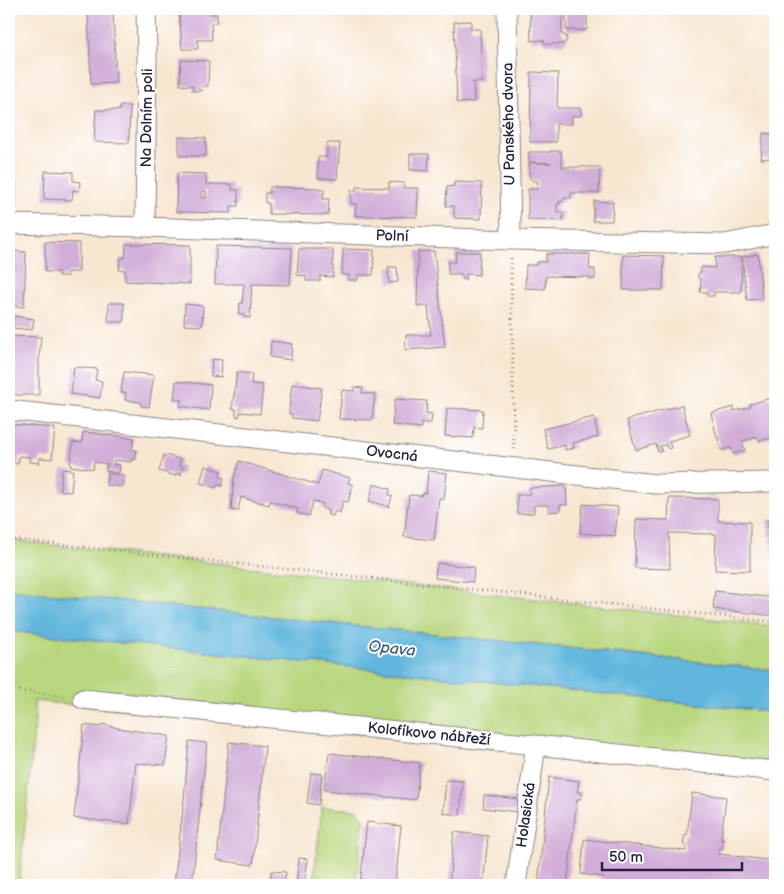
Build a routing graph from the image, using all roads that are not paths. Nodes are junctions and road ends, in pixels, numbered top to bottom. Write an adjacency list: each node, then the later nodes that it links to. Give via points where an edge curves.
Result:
1 (146, 9): 4 (street, Na Dolním poli)
2 (507, 9): 6 (street, U Panského dvora)
3 (9, 224): 4 (street, Polní)
4 (145, 227): 6 (street, Polní)
5 (775, 234): 6 (street, Polní, via 725,244)
6 (511, 240)
7 (9, 410): 8 (street, Ovocná, via 656,484)
8 (775, 482)
9 (83, 699): 10 (street, Kolofíkovo nábřeží)
10 (536, 745): 11 (street, Kolofíkovo nábřeží); 12 (street, Holasická)
11 (775, 771)
12 (516, 885)

